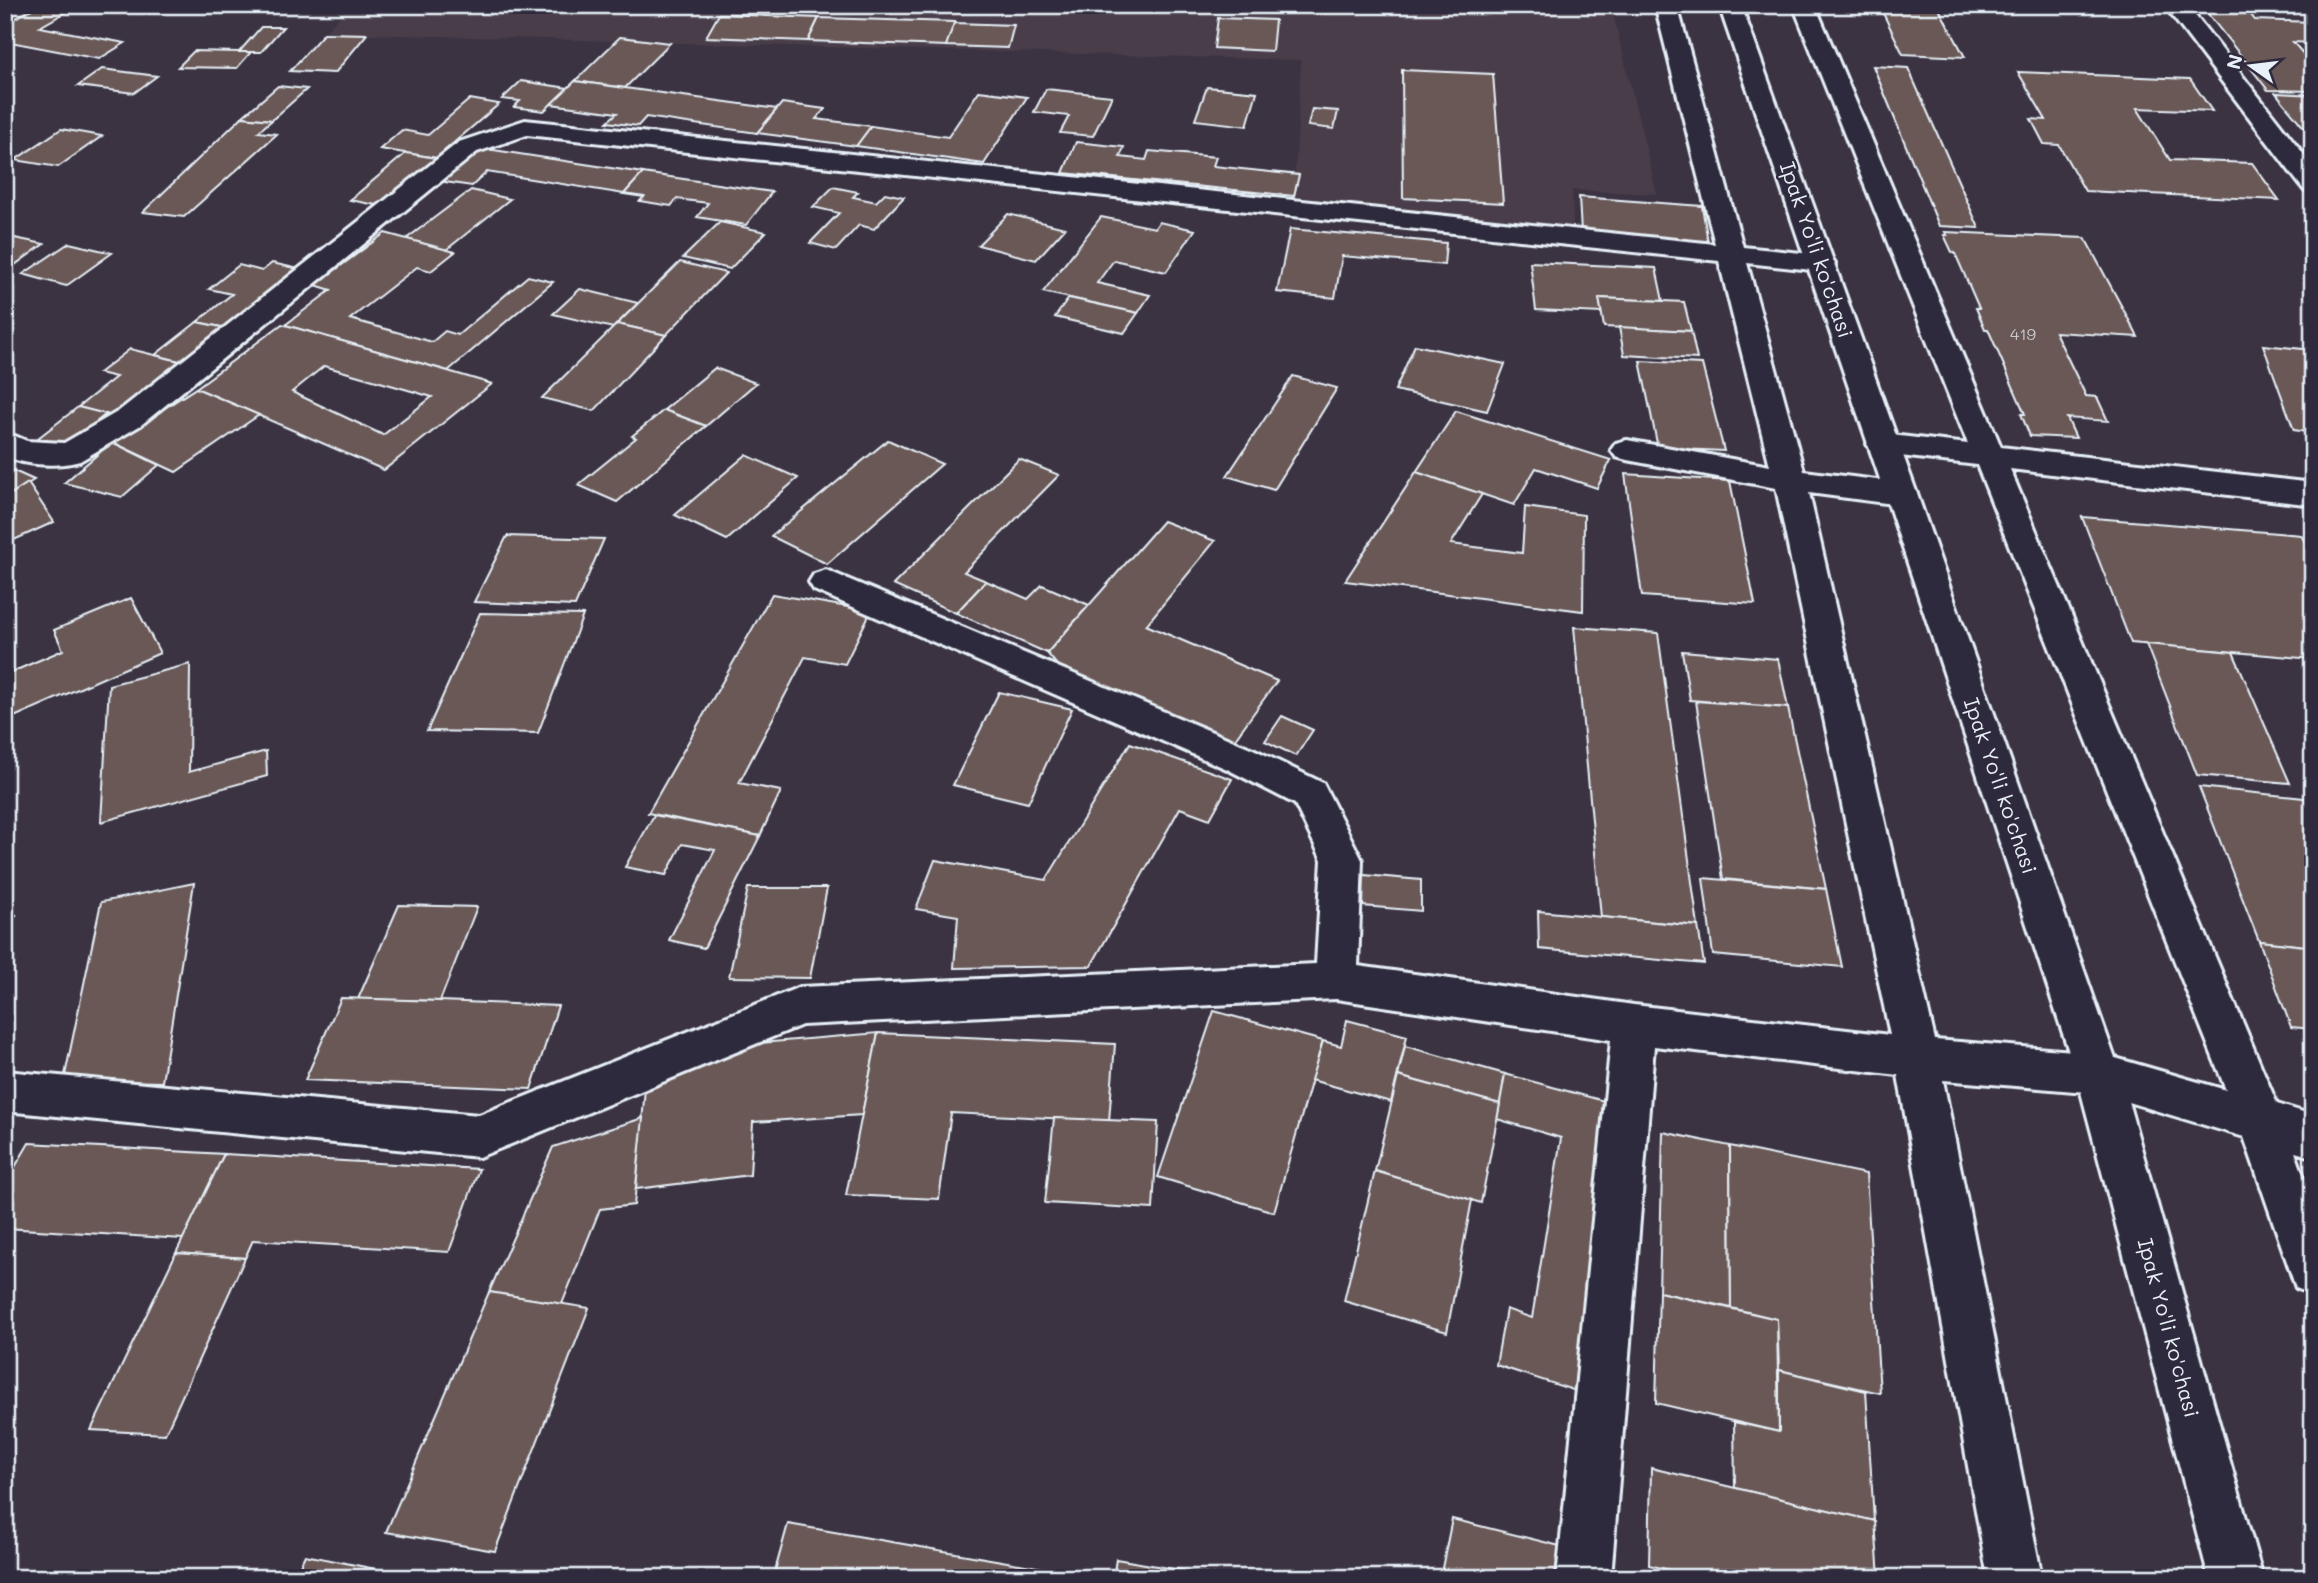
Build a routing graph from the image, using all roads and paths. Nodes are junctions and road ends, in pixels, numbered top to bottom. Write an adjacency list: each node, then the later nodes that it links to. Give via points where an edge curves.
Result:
1 (1666, 5): 6 (street)
2 (1730, 5): 7 (street, Ipak Yo'li ko'chasi)
3 (1804, 5): 11 (street)
4 (2175, 5): 5 (street)
5 (2313, 184)
6 (1729, 253): 7 (street); 8 (street, via 525,127 468,147 130,418 69,454 20,451); 12 (street)
7 (1821, 263): 9 (street, Ipak Yo'li ko'chasi)
8 (5, 442)
9 (1883, 444): 11 (street); 13 (street, Ipak Yo'li ko'chasi)
10 (1627, 450): 12 (street)
11 (1988, 456): 14 (street); 21 (street)
12 (1790, 480): 13 (street); 18 (street)
13 (1901, 494): 19 (street, Ipak Yo'li ko'chasi)
14 (2313, 494)
15 (826, 582): 16 (street, via 1240,759 1309,794 1342,860)
16 (1336, 981): 17 (street); 20 (street, via 800,1006 479,1136)
17 (1634, 1024): 18 (street); 24 (street)
18 (1917, 1058): 19 (street); 25 (street)
19 (2098, 1073): 21 (street); 26 (street, Ipak Yo'li ko'chasi)
20 (5, 1091)
21 (2261, 1121): 22 (street); 23 (street)
22 (2313, 1136)
23 (2313, 1271)
24 (1584, 1578)
25 (2015, 1578)
26 (2236, 1578)

